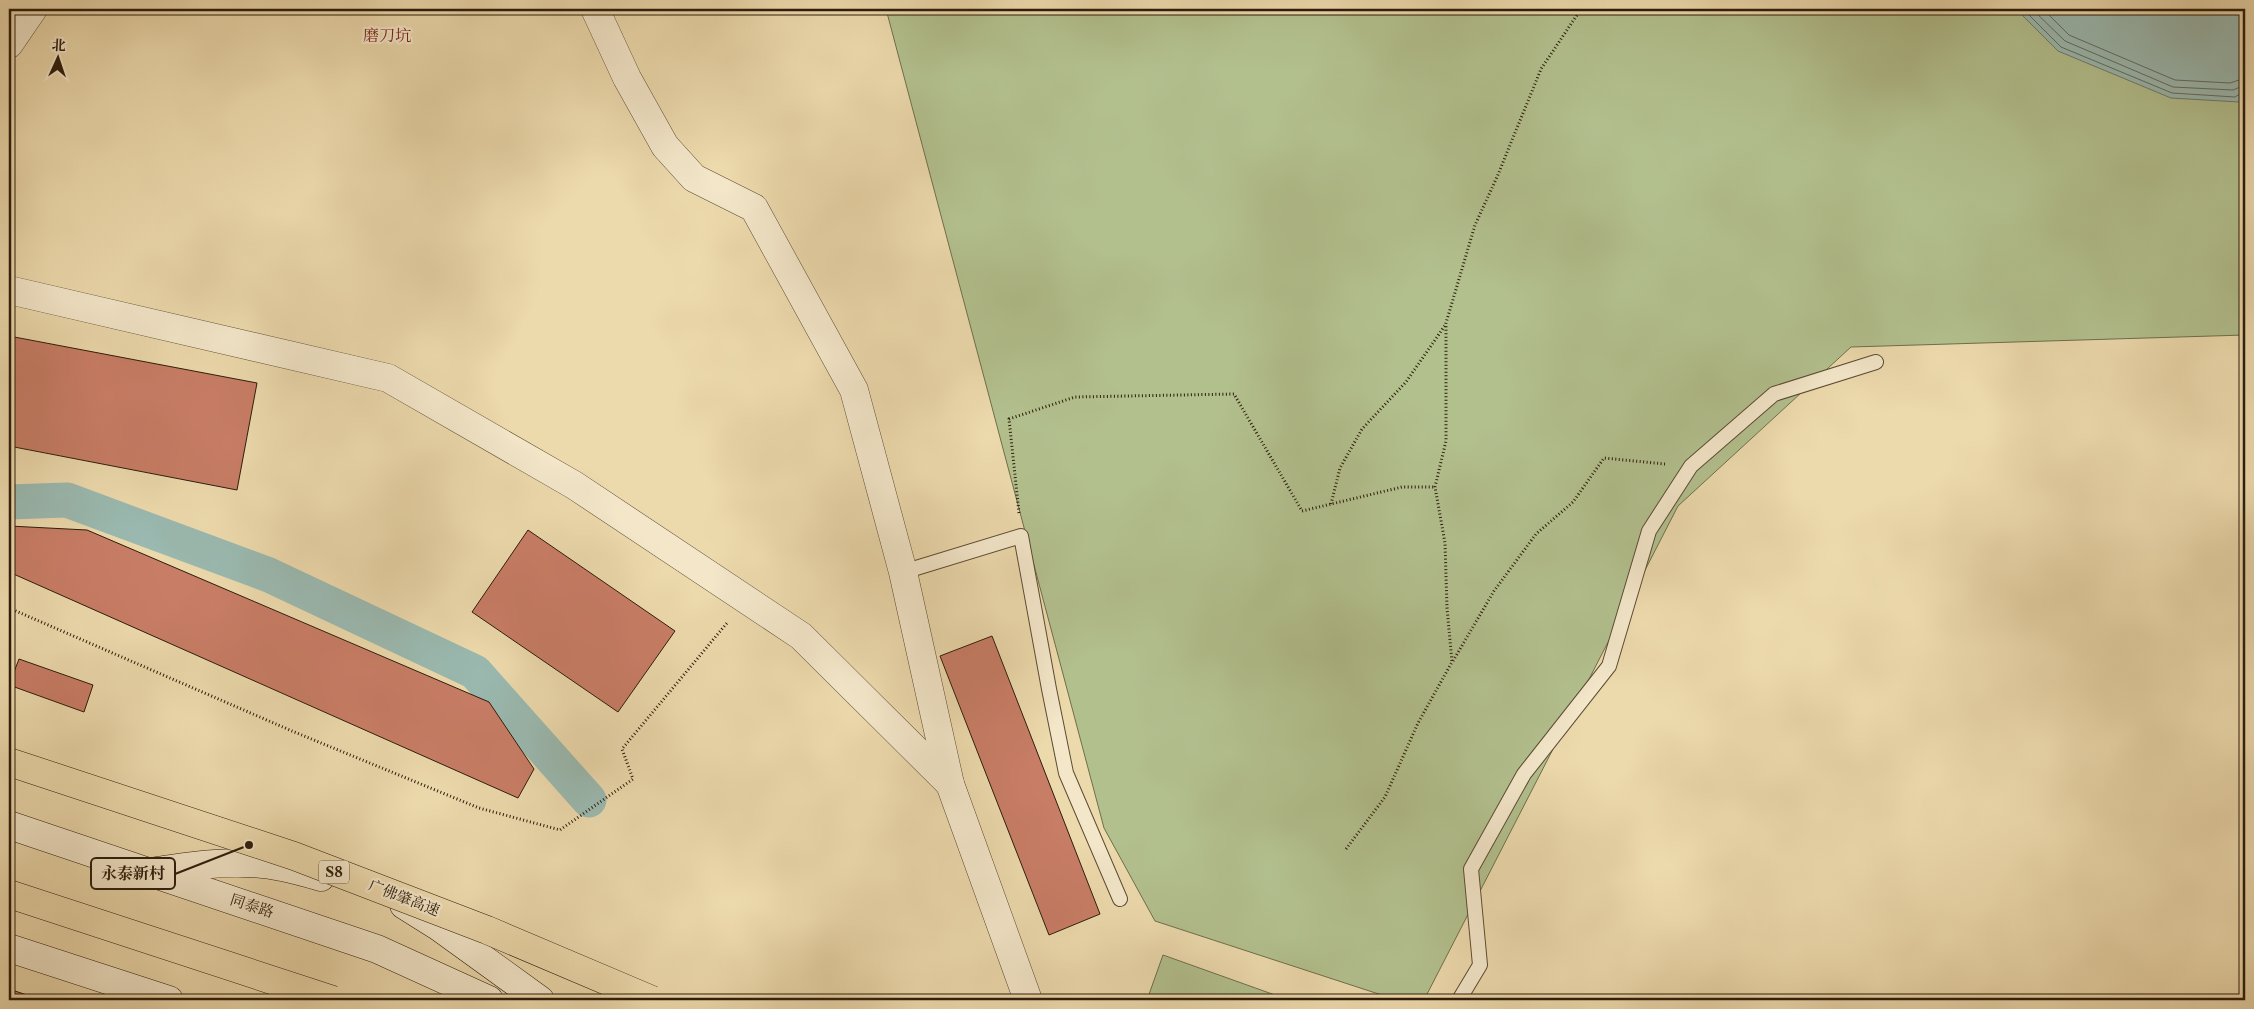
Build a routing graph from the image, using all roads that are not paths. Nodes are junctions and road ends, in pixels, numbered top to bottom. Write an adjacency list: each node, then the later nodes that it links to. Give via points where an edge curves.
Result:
1 (33, 9): 3 (street)
2 (595, 9): 6 (street, via 627,78 665,146 694,178 754,208 854,390)
3 (9, 44)
4 (9, 290): 8 (street, via 388,378 574,485 801,636)
5 (1876, 362): 22 (lane, via 1774,394 1690,466 1649,531 1609,666 1524,774 1471,869 1480,965)
6 (903, 572): 8 (street); 13 (lane, via 1021,536 1066,773)
7 (9, 762): 20 (highway, 广佛肇高速 / S8, bridge, via 294,856 487,930)
8 (950, 784): 21 (street)
9 (9, 825): 10 (street, 同泰路)
10 (148, 872): 18 (street, 同泰路, via 377,949); 19 (street, via 250,863 289,868 355,886 402,904)
11 (9, 894): 17 (highway, bridge)
12 (9, 898): 17 (street)
13 (1120, 899)
14 (9, 948): 15 (street)
15 (125, 993): 16 (street)
16 (169, 1000)
17 (331, 1000)
18 (489, 1000)
19 (540, 1000)
20 (652, 1000)
21 (1028, 1000)
22 (1458, 1000)

